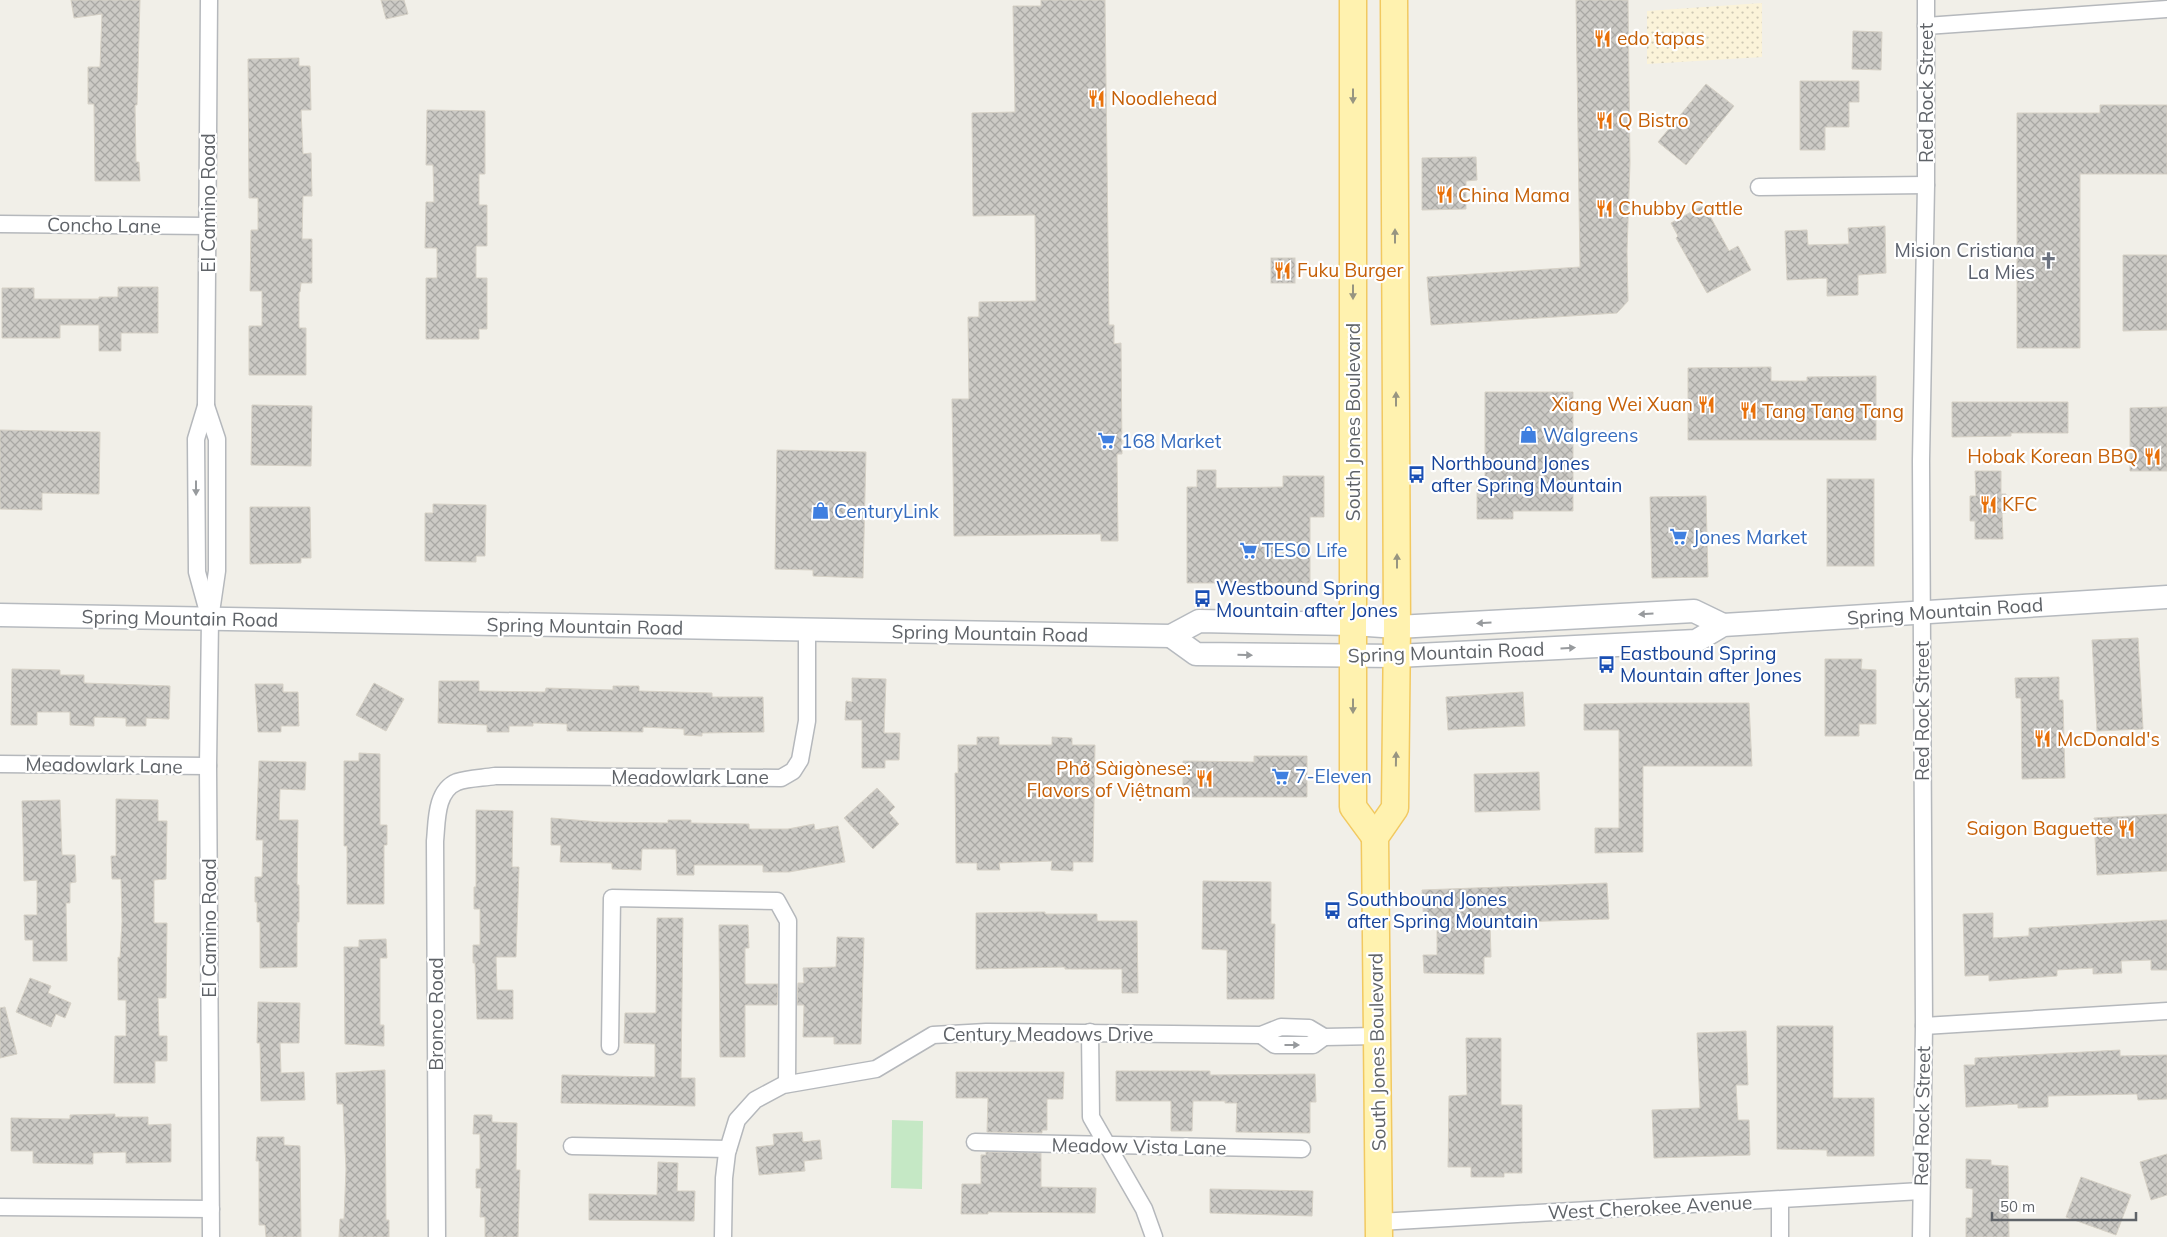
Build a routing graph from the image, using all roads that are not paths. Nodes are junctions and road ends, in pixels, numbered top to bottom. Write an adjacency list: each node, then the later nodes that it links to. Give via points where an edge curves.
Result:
1 (209, 0): 12 (street, El Camino Road)
2 (1353, 0): 8 (main road, South Jones Boulevard)
3 (1394, 0): 7 (main road)
4 (1926, 0): 6 (street, Red Rock Street)
5 (2167, 9): 6 (street)
6 (1926, 26): 9 (street, Red Rock Street)
7 (1394, 32): 8 (main road); 19 (main road, one-way to 7)
8 (1354, 48): 17 (main road, South Jones Boulevard, one-way to 17)
9 (1926, 185): 10 (street, Red Rock Street); 14 (street, Red Rock Street)
10 (1759, 188)
11 (0, 224): 12 (street, Concho Lane)
12 (208, 226): 16 (street, El Camino Road, one-way to 16, via 206,406 196,439 197,572)
13 (2167, 597): 14 (main road, Spring Mountain Road)
14 (1922, 613): 18 (main road, Spring Mountain Road); 29 (street, Red Rock Street)
15 (0, 615): 16 (main road, Spring Mountain Road)
16 (210, 619): 20 (main road, Spring Mountain Road); 25 (street, El Camino Road)
17 (1353, 624): 19 (main road, Spring Mountain Road); 21 (main road, Spring Mountain Road, via 1199,621); 23 (main road, South Jones Boulevard)
18 (1723, 625): 19 (main road, Spring Mountain Road, one-way to 19, via 1694,611); 22 (main road, Spring Mountain Road, one-way to 18, via 1696,641)
19 (1397, 627): 22 (main road)
20 (807, 630): 21 (main road, Spring Mountain Road); 26 (street, Meadowlark Lane, via 807,722 800,760 793,771 781,778 495,776 456,782)
21 (1171, 636): 23 (main road, Spring Mountain Road, one-way to 23, via 1196,654)
22 (1397, 656): 23 (main road, Spring Mountain Road); 27 (main road, one-way to 22, via 1395,808)
23 (1353, 657): 27 (main road, South Jones Boulevard, one-way to 27, via 1353,807)
24 (0, 764): 25 (street, Meadowlark Lane)
25 (208, 766): 42 (street, El Camino Road)
26 (445, 792): 45 (street, Bronco Road, via 438,806 435,841)
27 (1375, 837): 31 (main road, South Jones Boulevard)
28 (2167, 1011): 29 (street)
29 (1924, 1026): 39 (street, Red Rock Street)
30 (1090, 1032): 31 (street, Century Meadows Drive, via 1261,1035 1275,1045 1313,1045 1324,1037); 33 (street, Century Meadows Drive, via 933,1035 876,1069); 35 (street, via 1091,1117)
31 (1377, 1036): 43 (main road, South Jones Boulevard)
32 (610, 1046): 33 (street, via 612,898 777,901 788,921)
33 (786, 1084): 37 (street, Century Meadows Drive, via 755,1100 736,1120)
34 (975, 1142): 35 (street, Meadow Vista Lane)
35 (1106, 1145): 38 (street, Meadow Vista Lane); 47 (street, via 1144,1209)
36 (572, 1146): 37 (street)
37 (728, 1148): 46 (street, Century Meadows Drive, via 724,1178)
38 (1302, 1150)
39 (1921, 1191): 40 (street, West Cherokee Avenue); 49 (street, Red Rock Street)
40 (1780, 1200): 43 (street, West Cherokee Avenue); 48 (street)
41 (0, 1207): 42 (street)
42 (211, 1209): 44 (street, El Camino Road)
43 (1379, 1230)
44 (211, 1237)
45 (437, 1237)
46 (724, 1237)
47 (1154, 1237)
48 (1780, 1237)
49 (1922, 1237)

